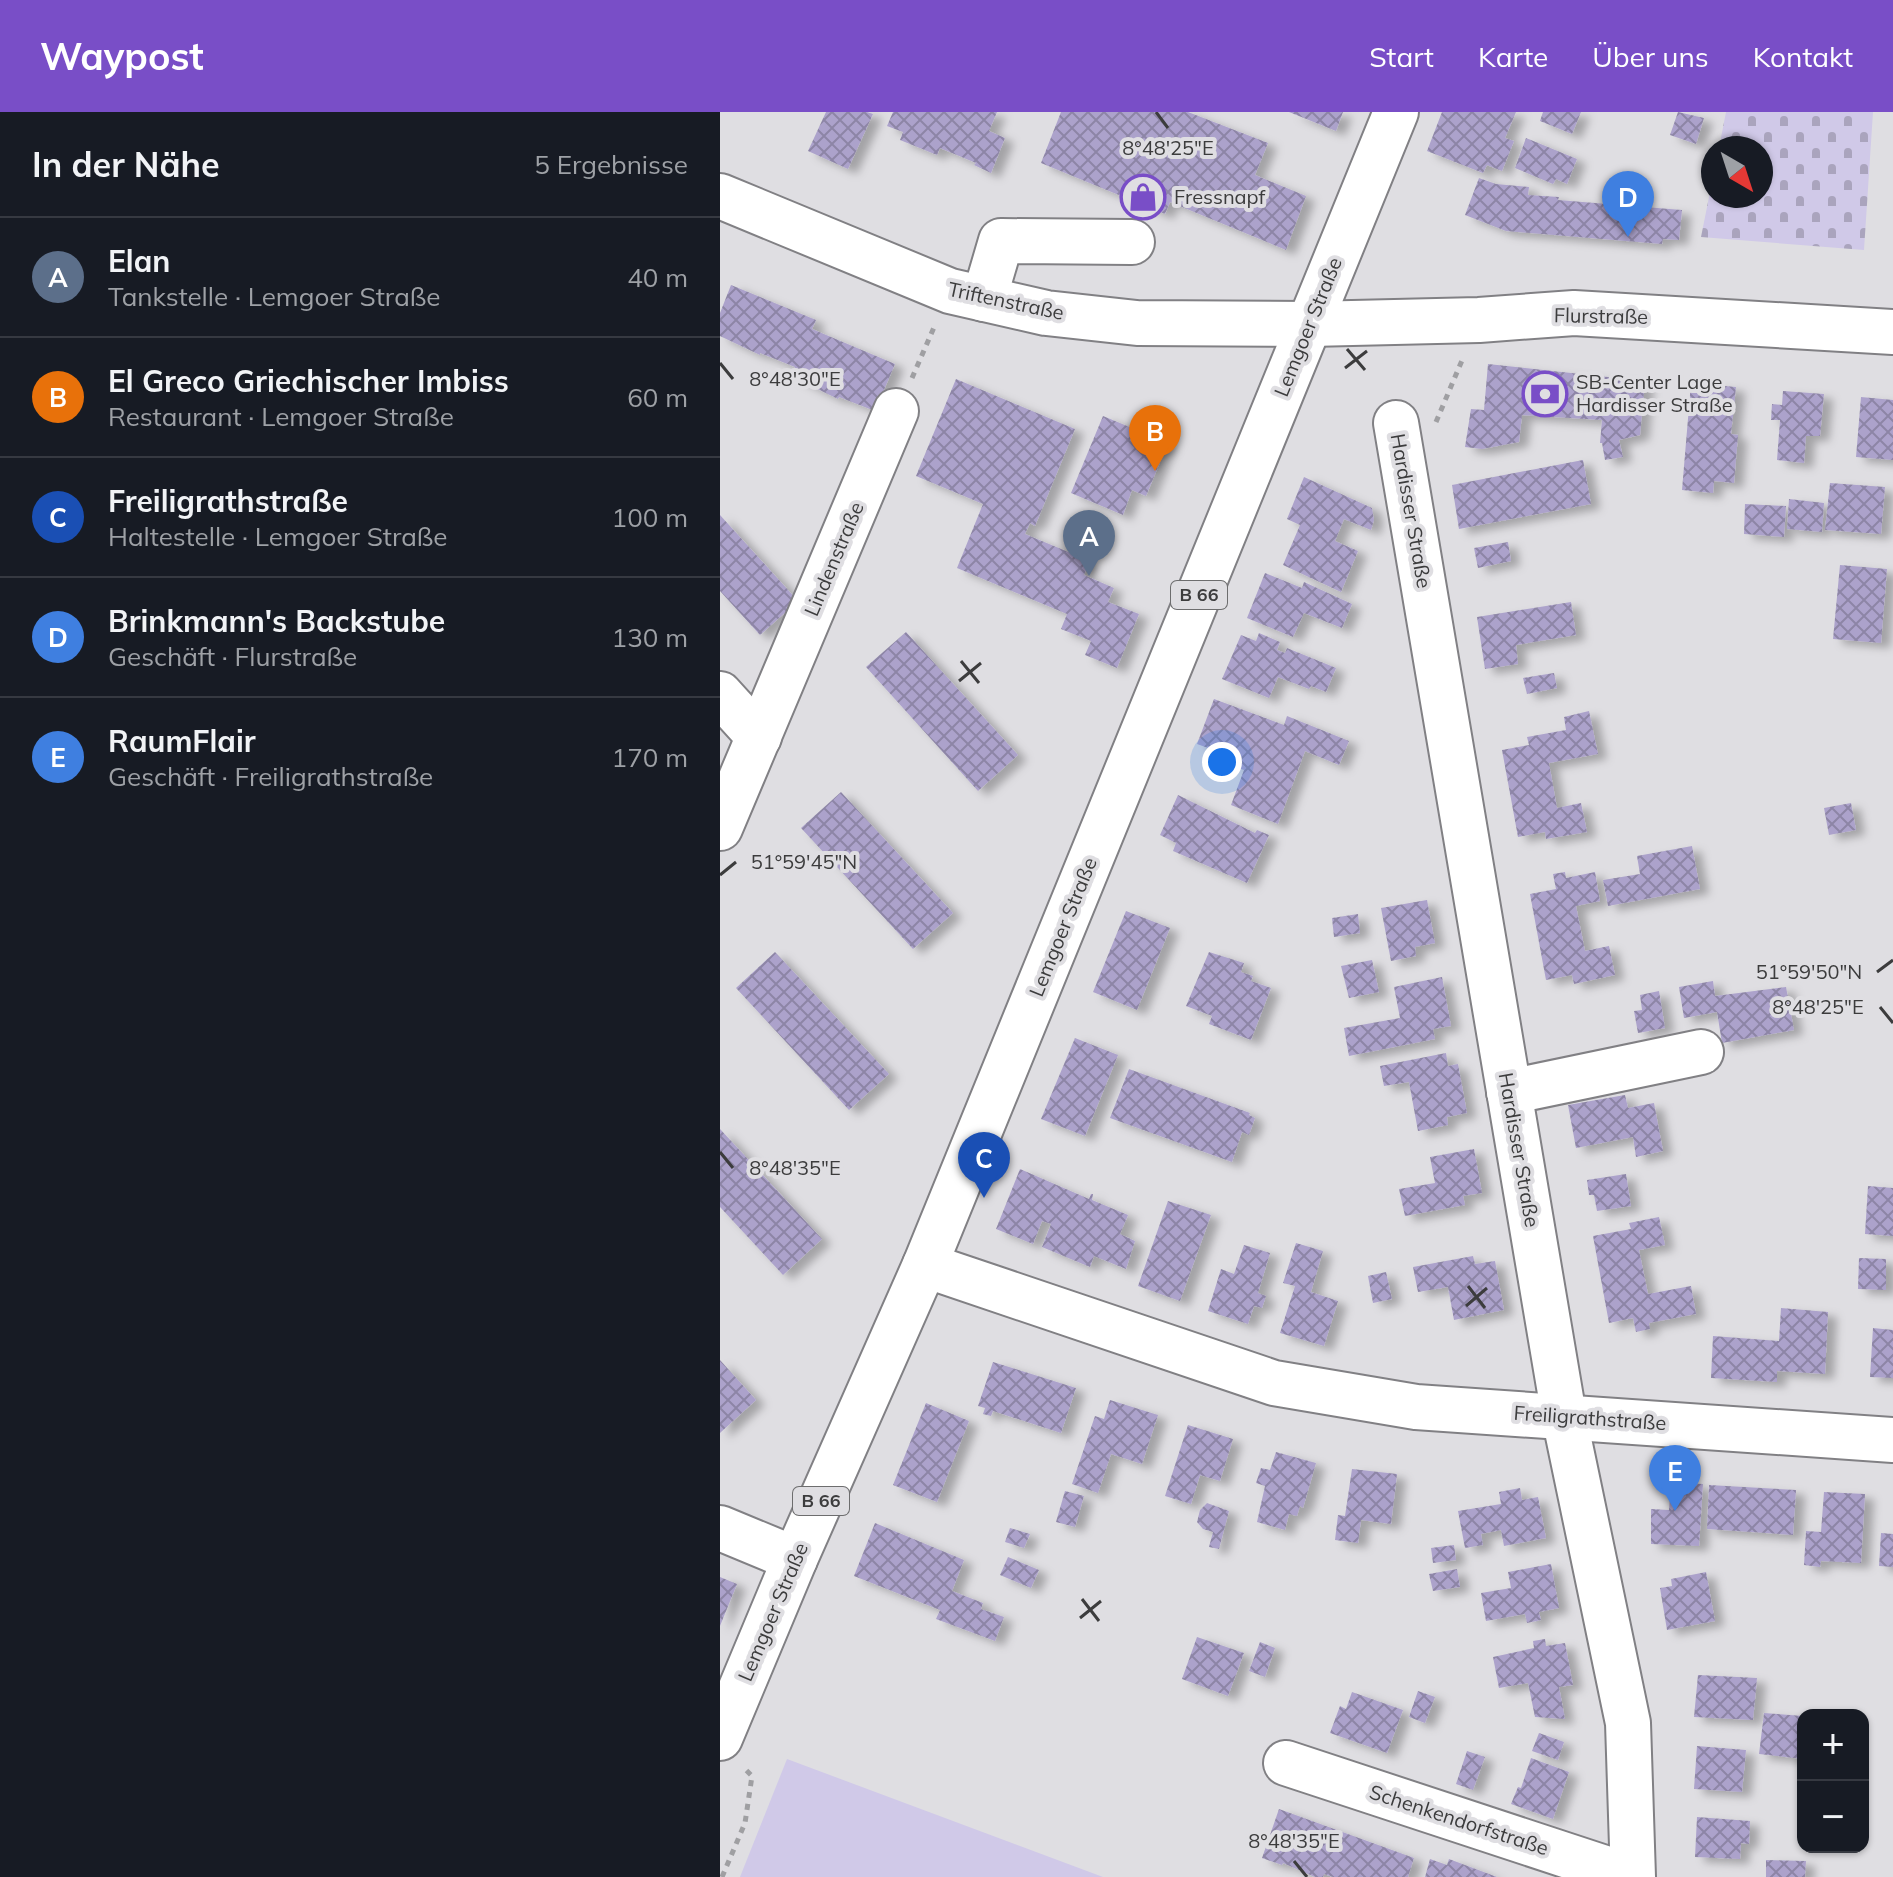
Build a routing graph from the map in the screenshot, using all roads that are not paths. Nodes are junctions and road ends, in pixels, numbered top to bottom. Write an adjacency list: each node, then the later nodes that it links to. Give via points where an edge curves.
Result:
1 (1396, 112): 5 (street, Lemgoer Straße / B 66)
2 (720, 196): 4 (street, Triftenstraße)
3 (1132, 242): 4 (street, via 1001,241)
4 (967, 295): 5 (street, Triftenstraße, via 1046,313 1137,323)
5 (1310, 324): 6 (street, Flurstraße, via 1574,313); 14 (street, Lemgoer Straße / B 66)
6 (1893, 332)
7 (896, 411): 10 (street, Lindenstraße)
8 (1396, 423): 13 (street, Hardisser Straße)
9 (720, 694): 10 (street)
10 (759, 737): 11 (street, Lindenstraße)
11 (720, 828)
12 (1701, 1052): 13 (street)
13 (1509, 1092): 15 (street, Hardisser Straße)
14 (925, 1265): 15 (street, Freiligrathstraße, via 1274,1383 1416,1407); 18 (street, Lemgoer Straße / B 66)
15 (1564, 1416): 16 (street, Freiligrathstraße); 21 (street, Hardisser Straße, via 1628,1723)
16 (1893, 1440)
17 (720, 1528): 18 (street)
18 (795, 1559): 19 (street, Lemgoer Straße / B 66)
19 (731, 1751)
20 (1286, 1763): 21 (street, Schenkendorfstraße)
21 (1633, 1877)

